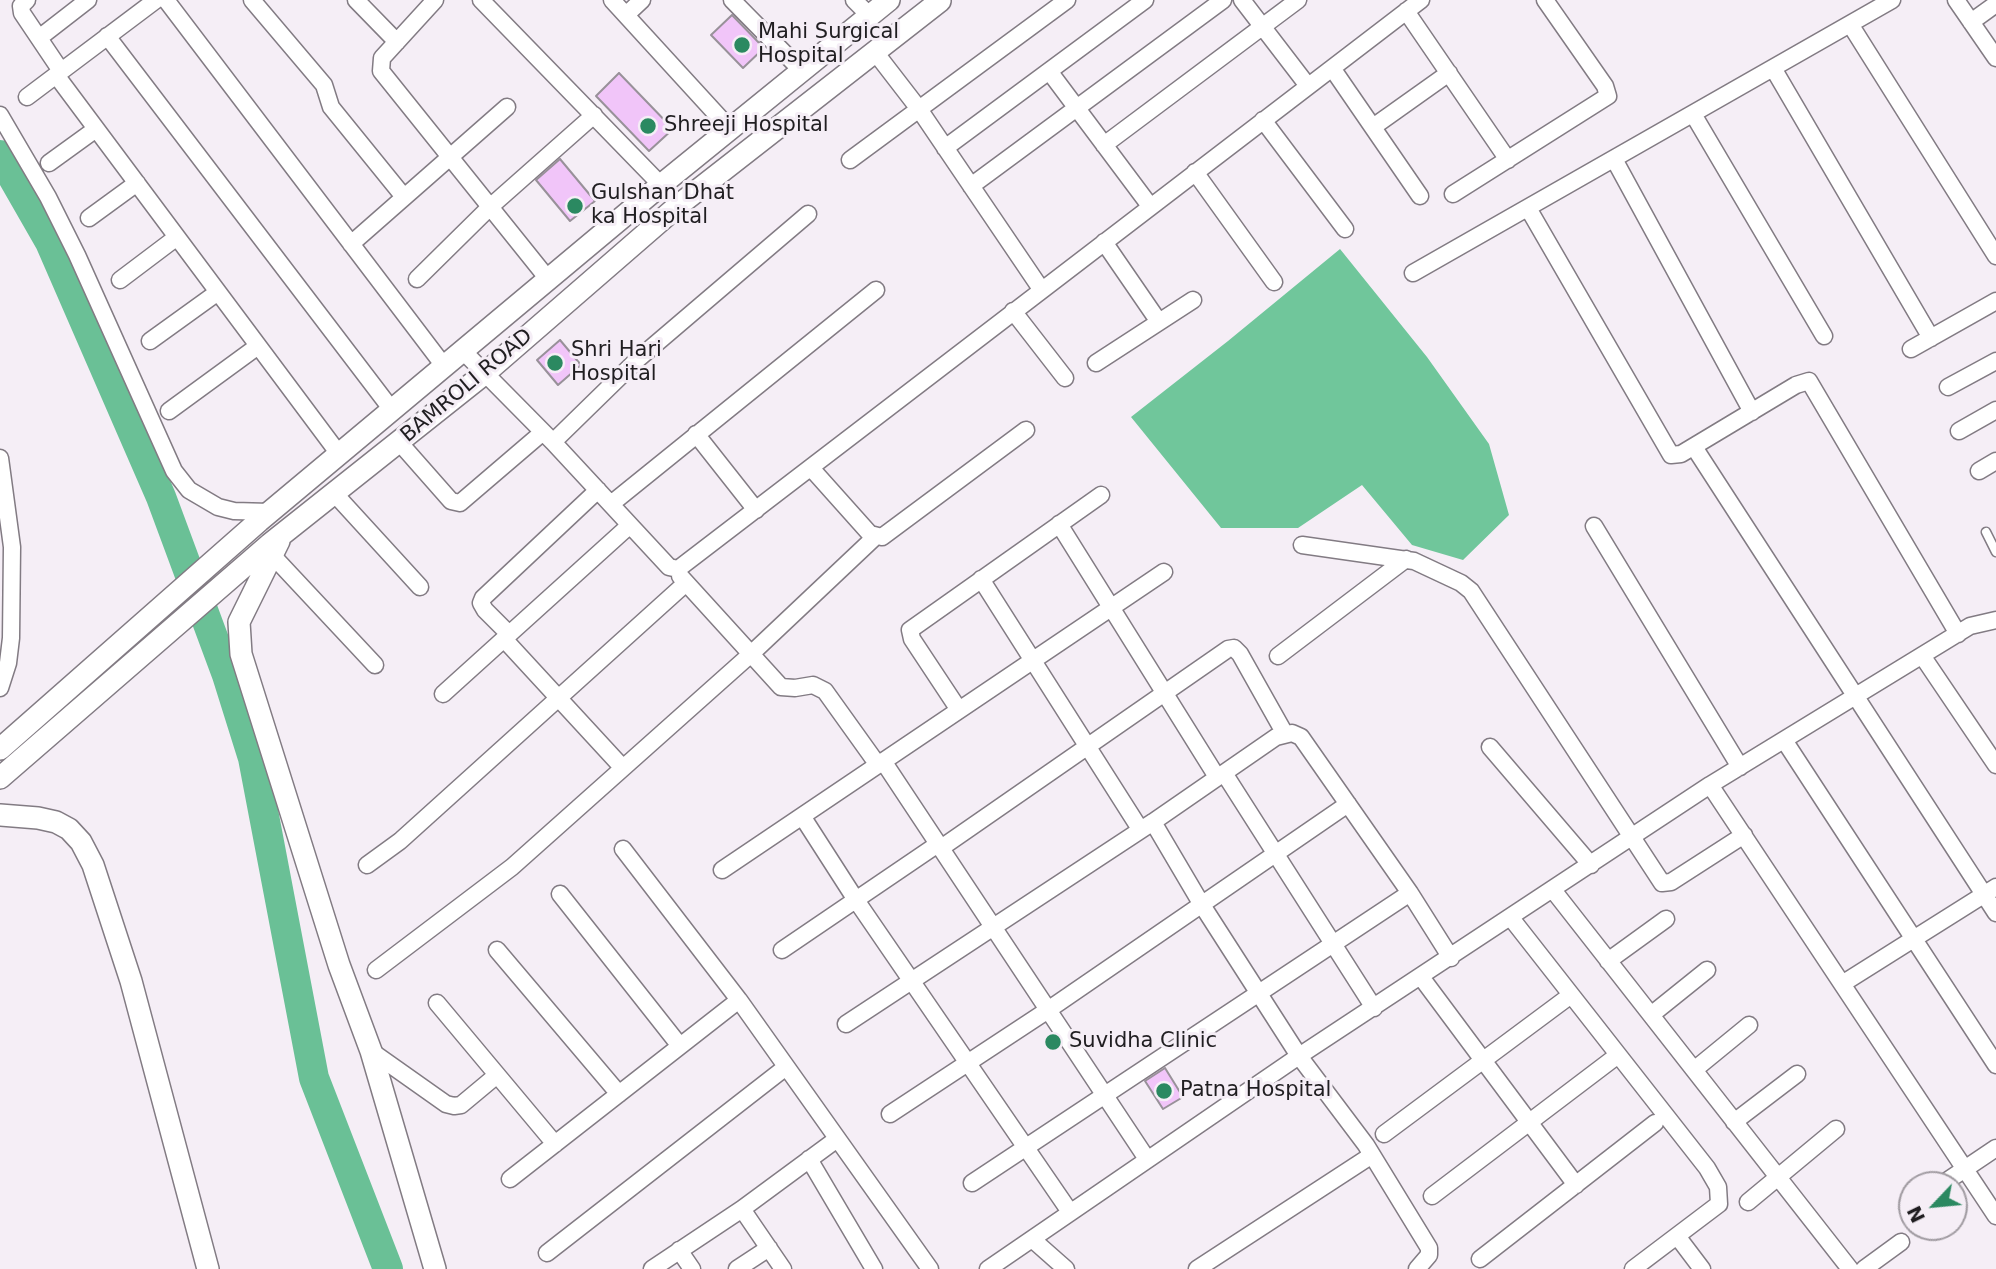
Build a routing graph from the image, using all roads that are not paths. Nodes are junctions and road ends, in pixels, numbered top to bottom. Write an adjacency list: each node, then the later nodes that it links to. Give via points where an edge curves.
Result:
1 (27, 0): 34 (street, via 21,10)
2 (88, 0): 34 (street)
3 (156, 0): 33 (street)
4 (166, 0): 78 (street)
5 (251, 0): 69 (street, via 324,85 334,111)
6 (356, 0): 35 (street)
7 (435, 0): 35 (street)
8 (481, 0): 51 (street)
9 (612, 0): 28 (street)
10 (642, 0): 28 (street)
11 (732, 0): 40 (street)
12 (854, 0): 29 (street)
13 (889, 0): 29 (street, BAMROLI ROAD)
14 (933, 0): 25 (street)
15 (947, 0): 25 (street)
16 (1067, 0): 48 (street)
17 (1145, 0): 41 (street)
18 (1223, 0): 47 (street)
19 (1242, 0): 32 (street)
20 (1298, 0): 32 (street)
21 (1421, 0): 27 (street)
22 (1545, 0): 61 (street, via 1608,96)
23 (1892, 0): 31 (street)
24 (1956, 0): 30 (street)
25 (940, 1): 36 (street, BAMROLI ROAD)
26 (1996, 4): 30 (street)
27 (1406, 11): 38 (street); 43 (street)
28 (626, 15): 55 (street)
29 (870, 16): 40 (street, BAMROLI ROAD)
30 (1971, 22): 37 (street)
31 (1850, 24): 39 (street); 79 (street)
32 (1262, 27): 44 (street); 56 (street)
33 (107, 36): 42 (street); 104 (street)
34 (39, 38): 42 (street)
35 (397, 43): 58 (street, via 383,58 381,71)
36 (875, 51): 48 (street); 101 (street, BAMROLI ROAD, via 680,204)
37 (1996, 58)
38 (1332, 68): 44 (street); 53 (street)
39 (1773, 68): 49 (street); 93 (street)
40 (802, 71): 55 (street, BAMROLI ROAD)
41 (1049, 71): 47 (street); 57 (street)
42 (58, 73): 45 (street); 54 (street)
43 (1449, 73): 53 (street); 61 (street)
44 (1308, 86): 52 (street)
45 (27, 97)
46 (507, 107): 58 (street)
47 (1076, 108): 56 (street); 66 (street)
48 (919, 109): 57 (street); 60 (street)
49 (1693, 114): 59 (street); 92 (street)
50 (0, 115): 125 (street, via 77,254 174,471 189,490 218,507)
51 (594, 115): 65 (street); 71 (street)
52 (1263, 120): 63 (street); 75 (street)
53 (1373, 127): 68 (street)
54 (96, 129): 62 (street); 64 (street)
55 (730, 129): 65 (street, BAMROLI ROAD)
56 (1104, 145): 70 (street)
57 (945, 148): 66 (street)
58 (450, 156): 69 (street); 71 (street)
59 (1614, 159): 72 (street); 107 (street)
60 (850, 160)
61 (1508, 160): 67 (street)
62 (49, 163)
63 (1195, 172): 70 (street); 84 (street)
64 (137, 183): 74 (street); 76 (street)
65 (662, 185): 82 (street, BAMROLI ROAD)
66 (971, 186): 85 (street)
67 (1453, 194)
68 (1420, 195)
69 (404, 197): 78 (street)
70 (1150, 206): 77 (street)
71 (490, 207): 81 (street); 82 (street)
72 (1528, 208): 80 (street); 113 (street, via 1668,451 1675,456)
73 (808, 214): 111 (street)
74 (89, 218)
75 (1345, 229)
76 (177, 237): 83 (street); 87 (street)
77 (1104, 242): 85 (street); 91 (street)
78 (351, 244): 100 (street)
79 (1996, 256)
80 (1413, 273)
81 (417, 279)
82 (548, 279): 97 (street, BAMROLI ROAD)
83 (120, 280)
84 (1274, 282)
85 (1041, 289): 90 (street)
86 (876, 290): 110 (street)
87 (218, 292): 94 (street); 95 (street)
88 (1192, 300): 91 (street)
89 (1996, 301): 93 (street)
90 (1013, 311): 102 (street); 117 (street)
91 (1159, 322): 99 (street)
92 (1824, 336)
93 (1931, 338): 96 (street)
94 (150, 341)
95 (258, 346): 106 (street); 114 (street)
96 (1911, 349)
97 (463, 351): 100 (street, BAMROLI ROAD); 101 (street)
98 (1996, 361): 103 (street)
99 (1096, 363)
100 (444, 366): 104 (street, BAMROLI ROAD)
101 (484, 374): 111 (street); 112 (street, BAMROLI ROAD)
102 (1065, 378)
103 (1948, 387)
104 (392, 410): 114 (street, BAMROLI ROAD)
105 (1996, 410): 109 (street)
106 (169, 411)
107 (1752, 412): 113 (street); 142 (street, via 1809,381)
108 (1026, 430): 130 (street, via 889,534)
109 (1959, 431)
110 (696, 433): 123 (street); 124 (street)
111 (548, 437): 112 (street, via 460,503 452,501); 120 (street)
112 (399, 442): 121 (street, BAMROLI ROAD)
113 (1694, 447): 152 (street)
114 (339, 454): 125 (street, BAMROLI ROAD)
115 (0, 458): 119 (street)
116 (1996, 461): 118 (street)
117 (811, 468): 124 (street); 130 (street)
118 (1979, 471)
119 (2, 476): 149 (street, via 12,547 11,638)
120 (598, 490): 123 (street); 143 (street, via 484,598 481,603)
121 (334, 493): 131 (street, BAMROLI ROAD); 139 (street)
122 (1101, 495): 127 (street)
123 (611, 504): 126 (street)
124 (756, 510): 135 (street, via 685,565)
125 (264, 517): 159 (street, BAMROLI ROAD)
126 (630, 524): 135 (street); 143 (street)
127 (1059, 524): 137 (street); 140 (street)
128 (1594, 526): 163 (street)
129 (1986, 532): 133 (lane)
130 (875, 537): 144 (street)
131 (275, 545): 148 (street); 165 (street, BAMROLI ROAD); 210 (street, via 239,622 241,654 339,965)
132 (1302, 545): 134 (street)
133 (1996, 552)
134 (1406, 559): 145 (street); 172 (street, via 1471,591)
135 (673, 569): 138 (street)
136 (1164, 572): 140 (street)
137 (982, 579): 147 (street); 154 (street, via 910,630)
138 (686, 583): 144 (street); 153 (street)
139 (420, 587)
140 (1111, 608): 147 (street); 151 (street)
141 (1996, 620): 142 (street)
142 (1958, 634): 146 (street)
143 (506, 637): 150 (street); 153 (street)
144 (751, 654): 160 (street, via 781,687 813,685 825,691); 162 (street)
145 (1278, 656)
146 (1923, 656): 152 (street); 161 (street)
147 (1032, 661): 154 (street); 157 (street)
148 (375, 665)
149 (0, 688)
150 (443, 694)
151 (1164, 694): 155 (street, via 1220,653 1234,648); 157 (street); 164 (street)
152 (1854, 698): 156 (street); 180 (street)
153 (557, 699): 162 (street); 176 (street, via 400,841)
154 (959, 710): 160 (street)
155 (1284, 734): 164 (street); 167 (street, via 1301,737)
156 (1784, 740): 163 (street); 189 (street)
157 (1086, 747): 170 (street); 173 (street)
158 (1490, 747): 177 (street)
159 (0, 748)
160 (881, 763): 169 (street); 173 (street)
161 (1996, 765)
162 (622, 767): 195 (street, via 512,867)
163 (1740, 767): 166 (street)
164 (1220, 775): 170 (street); 175 (street)
165 (0, 778)
166 (1710, 785): 171 (street); 172 (street)
167 (1348, 804): 175 (street); 181 (street)
168 (0, 815): 253 (street, via 56,822 81,842 93,865 131,981)
169 (802, 816): 178 (street); 183 (street)
170 (1147, 826): 184 (street); 188 (street)
171 (1744, 835): 172 (street, via 1666,884 1659,880); 199 (street)
172 (1634, 837): 177 (street)
173 (939, 846): 183 (street); 188 (street)
174 (623, 849): 202 (street)
175 (1275, 854): 184 (street); 190 (street)
176 (367, 865)
177 (1591, 865): 179 (street)
178 (722, 870)
179 (1553, 890): 186 (street); 194 (street)
180 (1990, 891): 185 (street); 189 (street)
181 (1410, 893): 190 (street); 193 (street)
182 (560, 894): 209 (street)
183 (856, 900): 192 (street); 198 (street)
184 (1202, 905): 200 (street); 205 (street)
185 (1996, 913)
186 (1511, 918): 193 (street); 201 (street)
187 (1666, 919): 194 (street)
188 (994, 928): 198 (street); 205 (street)
189 (1913, 939): 199 (street); 215 (street)
190 (1334, 943): 200 (street); 204 (street)
191 (497, 950): 220 (street)
192 (782, 950)
193 (1451, 958): 197 (street)
194 (1608, 961): 206 (street)
195 (376, 970)
196 (1707, 970): 206 (street)
197 (1421, 977): 204 (street); 213 (street)
198 (911, 982): 207 (street); 214 (street)
199 (1842, 984): 235 (street)
200 (1259, 992): 212 (street); 221 (street)
201 (1571, 995): 211 (street); 213 (street)
202 (738, 1000): 209 (street); 216 (street)
203 (437, 1003): 219 (street)
204 (1374, 1008): 212 (street)
205 (1048, 1010): 214 (street); 221 (street)
206 (1651, 1016): 217 (street)
207 (846, 1024)
208 (1749, 1025): 217 (street)
209 (680, 1046): 220 (street)
210 (371, 1051): 219 (street, via 454,1106); 254 (street)
211 (1618, 1055): 224 (street); 246 (street, via 1718,1187 1719,1205)
212 (1299, 1056): 232 (street); 234 (street)
213 (1483, 1061): 224 (street); 227 (street)
214 (968, 1063): 222 (street); 230 (street)
215 (1996, 1065)
216 (786, 1067): 228 (street); 251 (street)
217 (1693, 1070): 223 (street)
218 (1797, 1074): 223 (street)
219 (497, 1075): 229 (street)
220 (619, 1094): 229 (street)
221 (1104, 1094): 230 (street); 234 (street)
222 (890, 1114)
223 (1734, 1122): 237 (street)
224 (1530, 1123): 240 (street); 241 (street)
225 (1655, 1124): 240 (street)
226 (1836, 1129): 237 (street)
227 (1384, 1134)
228 (837, 1139): 233 (street); 260 (street)
229 (555, 1144): 238 (street)
230 (1027, 1146): 239 (street); 244 (street)
231 (1996, 1148): 235 (street)
232 (1372, 1155): 263 (street); 264 (street, via 1429,1248)
233 (809, 1158): 243 (street); 259 (street)
234 (1147, 1159): 244 (street)
235 (1965, 1169): 236 (street); 245 (street)
236 (1962, 1171)
237 (1777, 1177): 242 (street); 267 (street)
238 (510, 1180)
239 (972, 1183)
240 (1576, 1185): 252 (street)
241 (1432, 1196)
242 (1748, 1202)
243 (742, 1209): 249 (street); 250 (street)
244 (1070, 1212): 247 (street)
245 (1996, 1216)
246 (1677, 1236): 265 (street); 266 (street)
247 (1031, 1239): 261 (street); 262 (street)
248 (1901, 1242): 268 (street)
249 (769, 1248): 257 (street); 258 (street)
250 (679, 1250): 255 (street); 256 (street)
251 (547, 1254)
252 (1480, 1259)
253 (208, 1269)
254 (435, 1269)
255 (652, 1269)
256 (692, 1269)
257 (737, 1269)
258 (783, 1269)
259 (874, 1269)
260 (930, 1269)
261 (988, 1269)
262 (1066, 1269)
263 (1197, 1269)
264 (1417, 1269)
265 (1633, 1269)
266 (1702, 1269)
267 (1850, 1269)
268 (1864, 1269)

